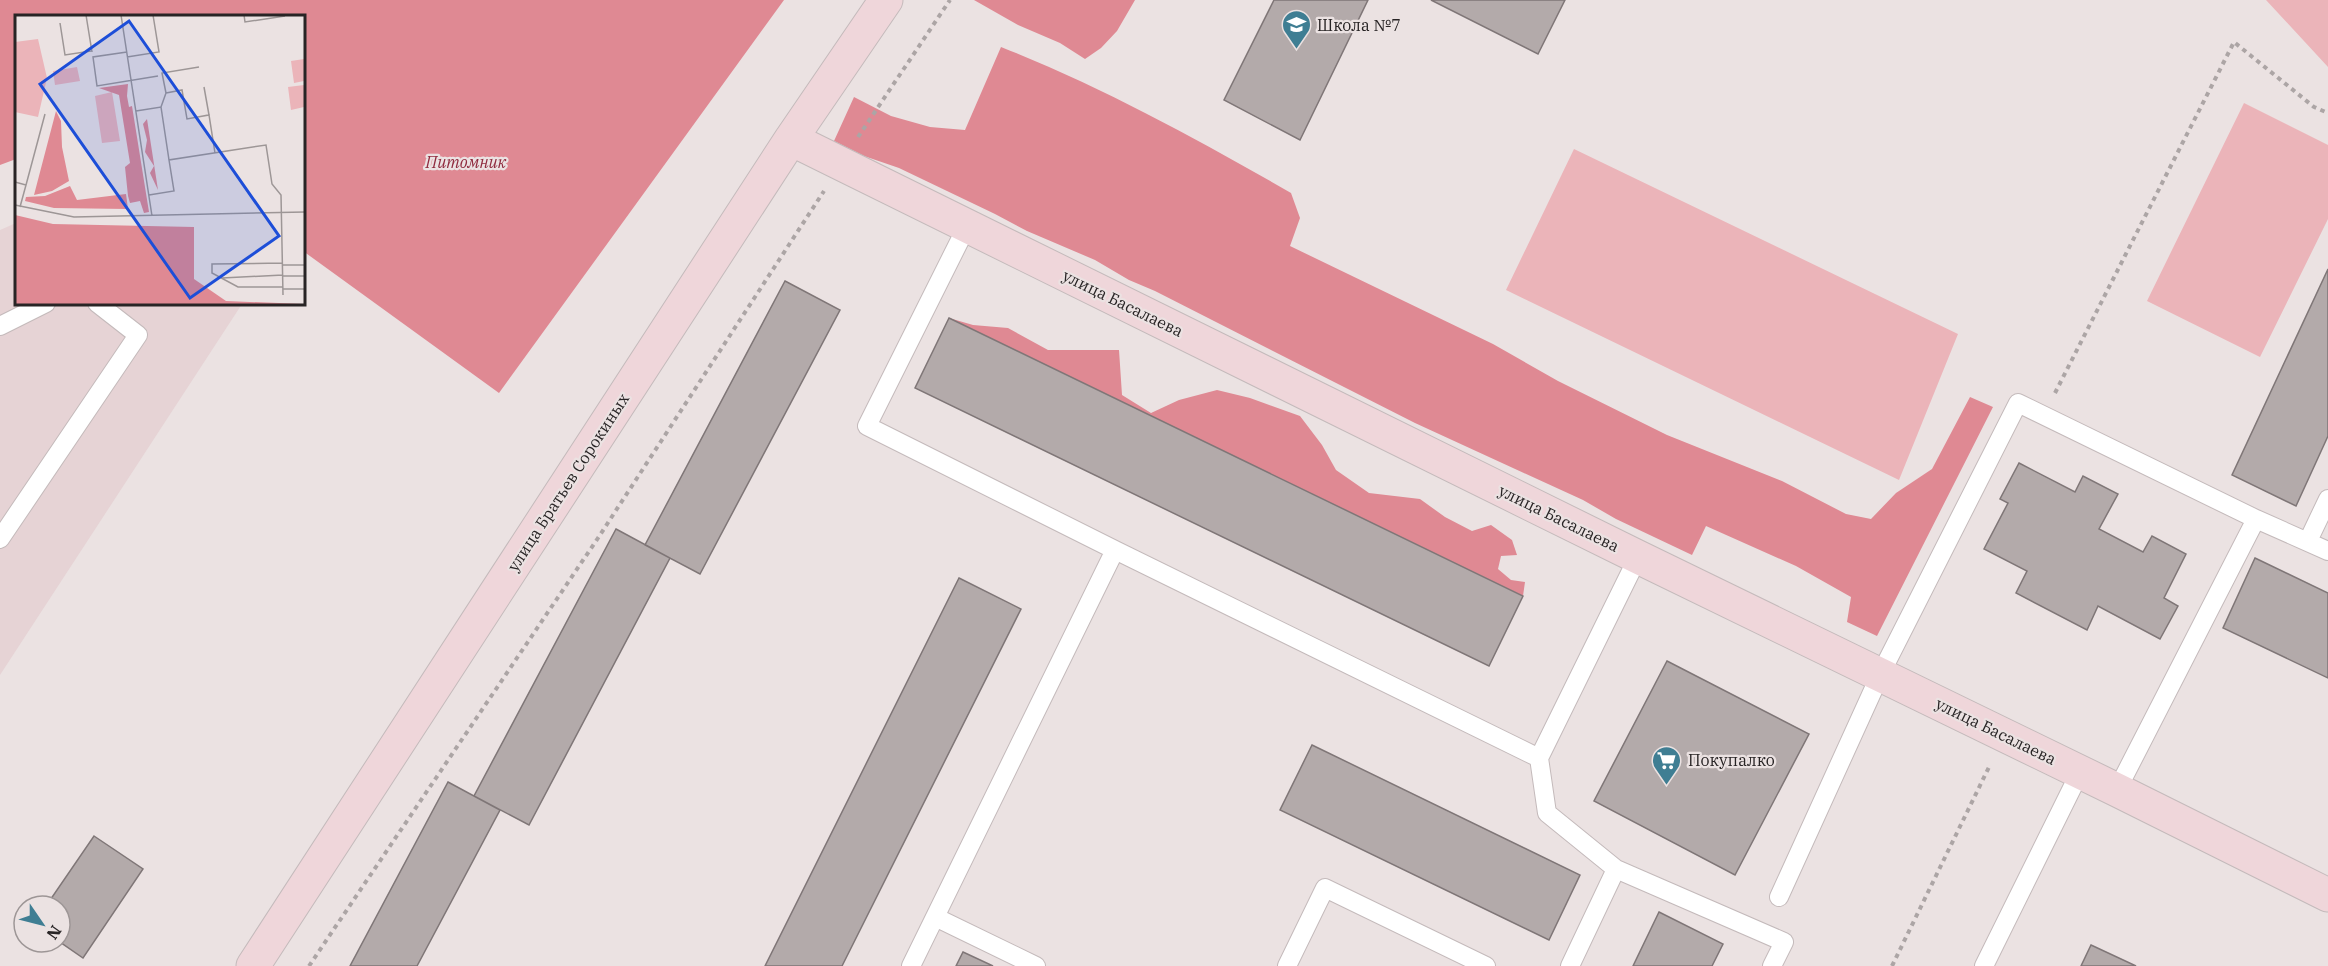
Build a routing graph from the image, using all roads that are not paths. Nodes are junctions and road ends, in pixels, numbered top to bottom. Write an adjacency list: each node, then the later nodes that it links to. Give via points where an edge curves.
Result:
1 (886, 0): 2 (street, улица Братьев Сорокиных)
2 (791, 140): 3 (street, улица Басалаева); 22 (street, улица Братьев Сорокиных)
3 (967, 226): 11 (lane, via 867,426); 13 (street, улица Басалаева)
4 (44, 304): 6 (lane)
5 (98, 304): 9 (lane, via 138,335)
6 (0, 326)
7 (2328, 499): 10 (lane)
8 (2256, 519): 10 (lane); 14 (lane, via 2018,403); 17 (lane)
9 (0, 539)
10 (2308, 541): 12 (lane)
11 (1115, 550): 15 (lane); 21 (lane)
12 (2328, 550)
13 (1638, 557): 14 (street, улица Басалаева); 15 (lane)
14 (1880, 675): 16 (street, улица Басалаева); 20 (lane)
15 (1539, 758): 18 (lane, via 1547,813)
16 (2080, 772): 17 (street, улица Басалаева); 29 (lane)
17 (2117, 790): 19 (street, улица Басалаева)
18 (1616, 869): 27 (lane); 28 (lane, via 1784,942)
19 (2328, 895)
20 (1779, 897)
21 (935, 916): 23 (lane); 24 (lane)
22 (253, 966)
23 (911, 966)
24 (1036, 966)
25 (1287, 966): 26 (lane, via 1325,888)
26 (1486, 966)
27 (1570, 966)
28 (1772, 966)
29 (1984, 966)

